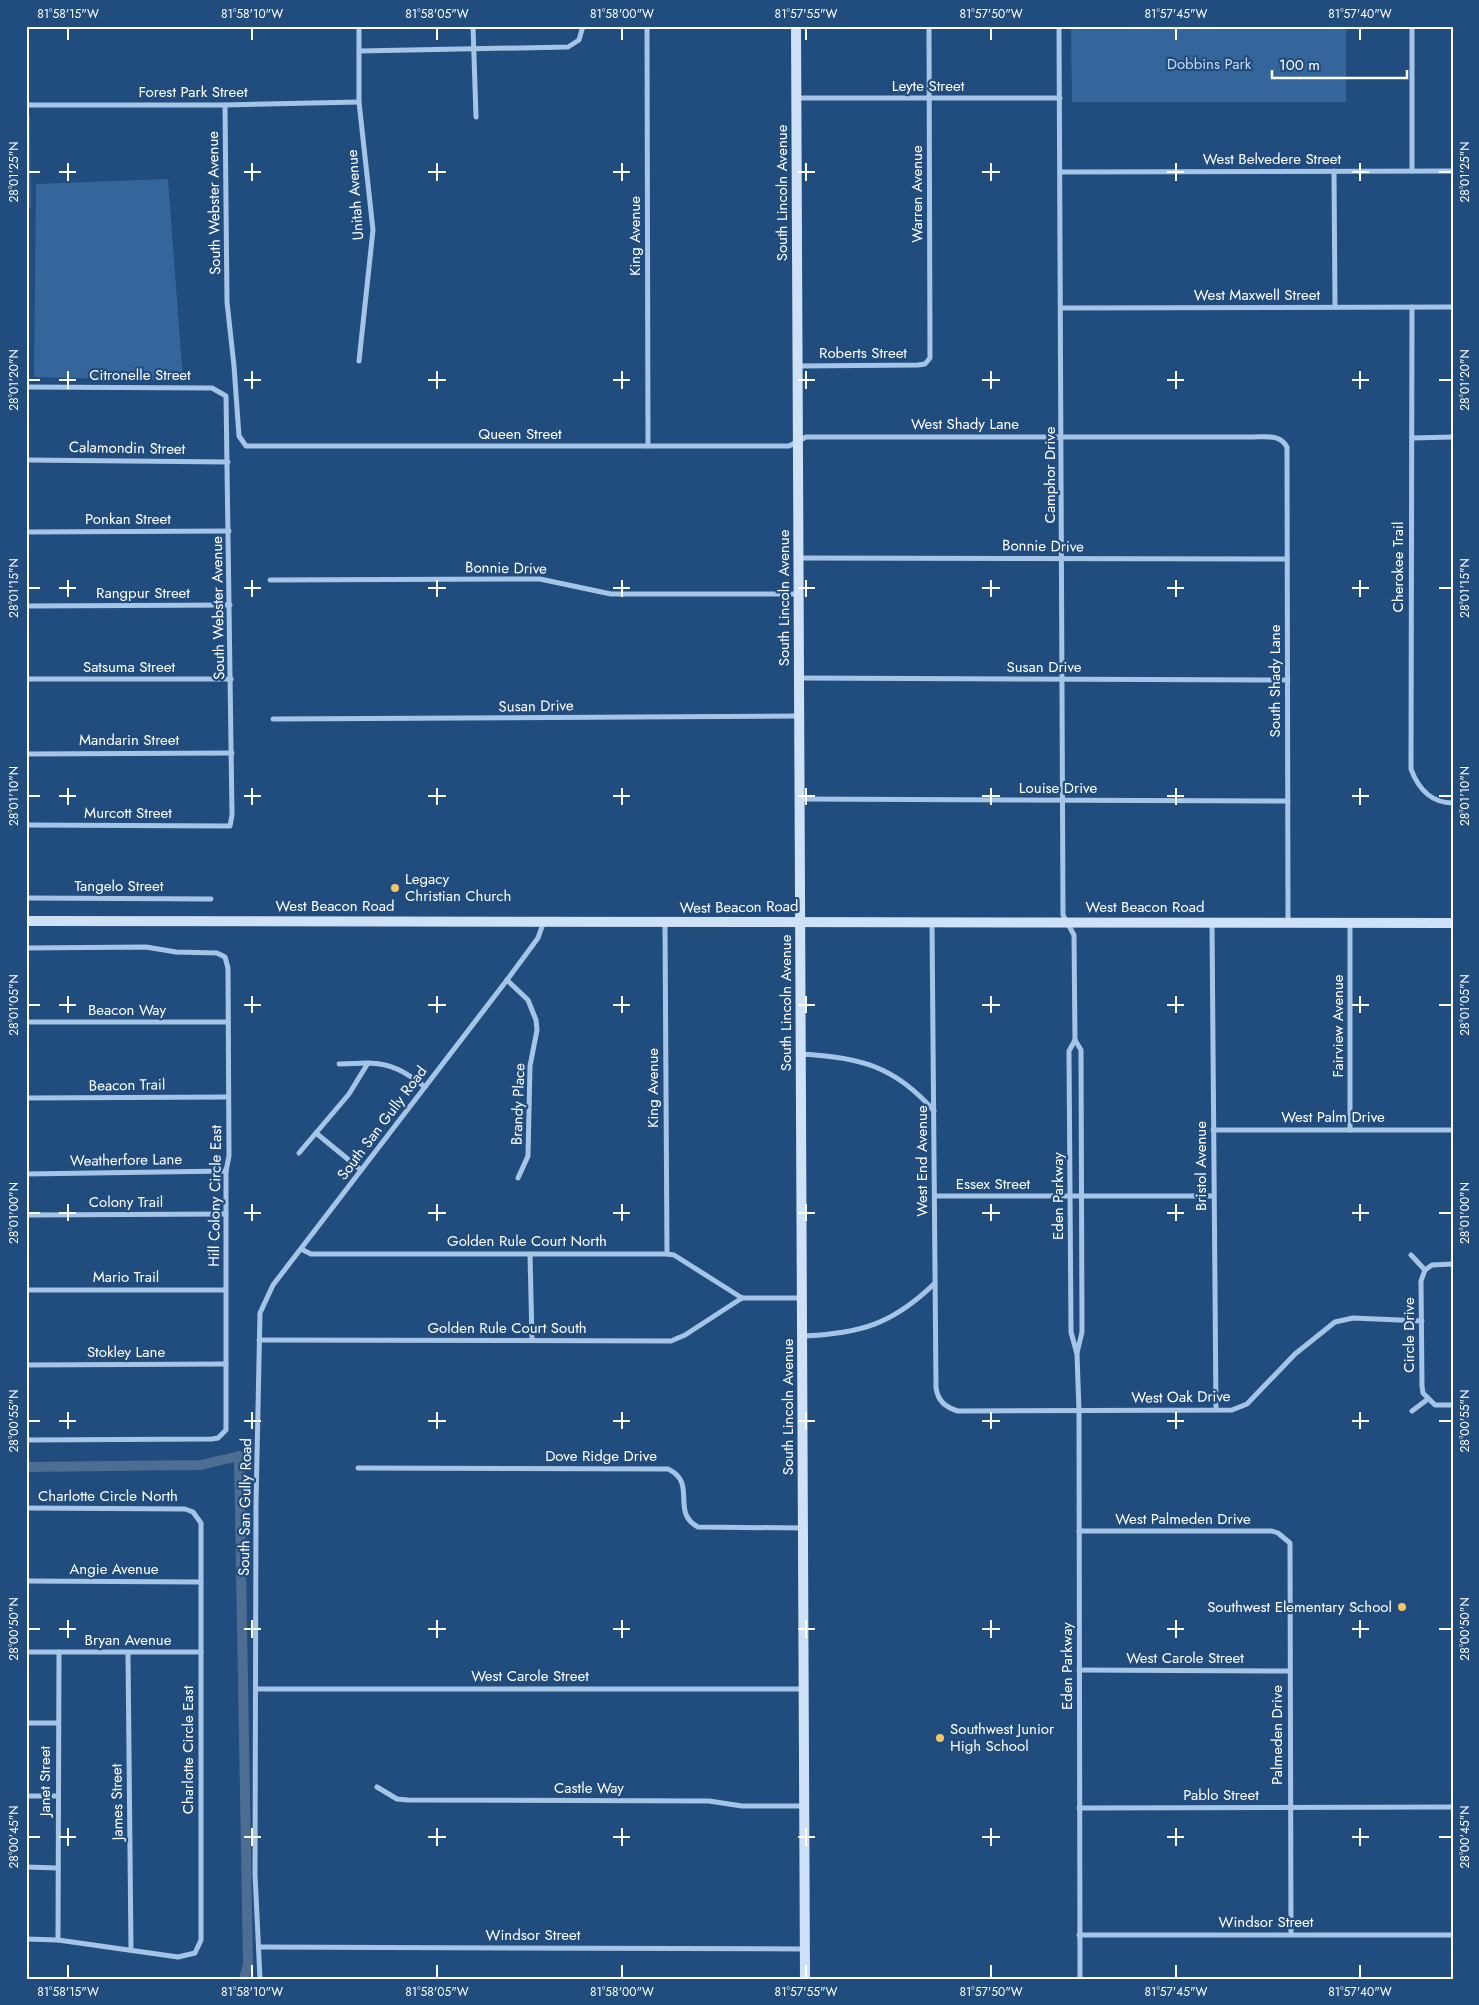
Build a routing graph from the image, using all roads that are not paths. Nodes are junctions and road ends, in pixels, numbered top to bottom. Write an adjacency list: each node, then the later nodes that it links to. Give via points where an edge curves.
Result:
1 (359, 26): 10 (street, Unitah Avenue)
2 (473, 26): 9 (street)
3 (583, 26): 9 (street, via 579,40 568,47)
4 (647, 26): 37 (street, King Avenue)
5 (796, 26): 11 (street, South Lincoln Avenue)
6 (929, 26): 12 (street, Warren Avenue)
7 (1060, 26): 13 (street, Camphor Drive)
8 (1412, 26): 19 (street)
9 (473, 48): 10 (street); 17 (street)
10 (359, 51): 14 (street, Unitah Avenue)
11 (797, 98): 12 (street, Leyte Street); 28 (street, South Lincoln Avenue)
12 (929, 98): 13 (street, Leyte Street); 27 (street, Warren Avenue)
13 (1060, 98): 21 (street, Camphor Drive)
14 (359, 102): 16 (street, Forest Park Street); 26 (street, Unitah Avenue, via 373,230)
15 (26, 105): 16 (street, Forest Park Street)
16 (225, 105): 35 (street, South Webster Avenue, via 229,331)
17 (476, 117)
18 (1334, 171): 19 (street, West Belvedere Street); 21 (street, West Belvedere Street); 22 (street)
19 (1412, 171): 20 (street, West Belvedere Street)
20 (1453, 171)
21 (1061, 172): 25 (street, Camphor Drive)
22 (1335, 307): 23 (street, West Maxwell Street); 25 (street, West Maxwell Street)
23 (1412, 307): 24 (street, West Maxwell Street); 33 (street, Cherokee Trail)
24 (1453, 307)
25 (1061, 308): 32 (street, Camphor Drive)
26 (360, 361)
27 (928, 361): 28 (street, Roberts Street, via 918,365)
28 (798, 366): 36 (street, South Lincoln Avenue)
29 (26, 387): 30 (street, Citronelle Street, via 212,388)
30 (222, 392): 39 (street, South Webster Avenue, via 228,401)
31 (1453, 437): 33 (street)
32 (1061, 438): 34 (street, West Shady Lane, via 1253,437); 36 (street, West Shady Lane, via 806,438); 43 (street, Camphor Drive)
33 (1412, 438): 61 (street, Cherokee Trail, via 1411,769 1418,785 1427,794 1440,801)
34 (1283, 441): 44 (street, South Shady Lane, via 1287,447)
35 (242, 443): 37 (street, Queen Street, via 251,447)
36 (798, 443): 37 (street, Queen Street, via 789,446); 42 (street, South Lincoln Avenue)
37 (648, 446)
38 (26, 460): 39 (street, Calamondin Street)
39 (228, 462): 40 (street, South Webster Avenue)
40 (229, 531): 41 (street, Ponkan Street); 47 (street, South Webster Avenue)
41 (26, 532)
42 (800, 558): 43 (street, Bonnie Drive); 46 (street, South Lincoln Avenue)
43 (1063, 559): 44 (street, Bonnie Drive); 52 (street, Camphor Drive)
44 (1287, 559): 53 (street, South Shady Lane)
45 (270, 580): 46 (street, Bonnie Drive, via 540,579 611,594)
46 (799, 594): 49 (street, South Lincoln Avenue)
47 (230, 605): 48 (street, Rangpur Street); 51 (street, South Webster Avenue)
48 (26, 606)
49 (799, 678): 52 (street, Susan Drive); 54 (street, South Lincoln Avenue)
50 (26, 679): 51 (street, Satsuma Street)
51 (231, 679): 56 (street, South Webster Avenue)
52 (1062, 680): 53 (street, Susan Drive); 59 (street, Camphor Drive)
53 (1288, 680): 60 (street, South Shady Lane)
54 (800, 716): 55 (street, Susan Drive); 58 (street, South Lincoln Avenue)
55 (273, 719)
56 (232, 753): 57 (street, Mandarin Street); 63 (street, South Webster Avenue)
57 (26, 754)
58 (798, 799): 59 (street, Louise Drive); 68 (street, South Lincoln Avenue)
59 (1063, 801): 60 (street, Louise Drive); 70 (street, Camphor Drive, via 1063,914)
60 (1288, 801): 72 (street, South Shady Lane)
61 (1453, 802)
62 (26, 825): 63 (street, Murcott Street)
63 (230, 826)
64 (26, 898): 65 (street, Tangelo Street)
65 (211, 899)
66 (26, 921): 67 (street, West Beacon Road)
67 (544, 921): 75 (street, West Beacon Road); 77 (street, South San Gully Road, via 538,938)
68 (801, 922): 69 (street, West Beacon Road); 75 (street, West Beacon Road); 81 (street, South Lincoln Avenue)
69 (932, 922): 70 (street, West Beacon Road); 87 (street, West End Avenue)
70 (1068, 922): 71 (street, West Beacon Road); 80 (street, Eden Parkway, via 1074,935)
71 (1212, 922): 72 (street, West Beacon Road); 88 (street, Bristol Avenue)
72 (1288, 922): 73 (street, West Beacon Road)
73 (1350, 922): 74 (street, West Beacon Road); 89 (street, Fairview Avenue)
74 (1453, 922)
75 (665, 923): 105 (street, King Avenue)
76 (26, 948): 79 (street, Hill Colony Circle East, via 146,947 217,953 225,957 228,968)
77 (507, 980): 84 (street, South San Gully Road); 96 (street, Brandy Place, via 528,1000 537,1030 530,1066 528,1156)
78 (26, 1022): 79 (street, Beacon Way)
79 (228, 1022): 85 (street, Hill Colony Circle East)
80 (1075, 1040): 98 (street, Eden Parkway, via 1069,1051); 99 (street, Eden Parkway, via 1081,1050)
81 (801, 1054): 87 (street, via 838,1056 878,1067 908,1085); 113 (street, South Lincoln Avenue)
82 (368, 1063): 83 (street); 84 (street, via 400,1069); 91 (street, via 349,1094)
83 (339, 1064)
84 (425, 1087): 93 (street, South San Gully Road)
85 (228, 1097): 86 (street, Beacon Trail); 94 (street, Hill Colony Circle East, via 229,1156)
86 (26, 1098)
87 (934, 1112): 97 (street, West End Avenue)
88 (1213, 1130): 89 (street, West Palm Drive); 100 (street, Bristol Avenue)
89 (1350, 1130): 90 (street, West Palm Drive)
90 (1453, 1130)
91 (316, 1133): 92 (street); 93 (street)
92 (298, 1153)
93 (361, 1170): 103 (street, South San Gully Road)
94 (226, 1171): 95 (street, Weatherfore Lane); 102 (street, Hill Colony Circle East)
95 (26, 1174)
96 (518, 1178)
97 (935, 1196): 98 (street, Essex Street); 109 (street, West End Avenue)
98 (1070, 1196): 99 (street, Essex Street); 118 (street, Eden Parkway, via 1071,1332)
99 (1082, 1196): 100 (street); 118 (street, Eden Parkway, via 1082,1332)
100 (1214, 1196): 124 (street, Bristol Avenue)
101 (26, 1214): 102 (street, Colony Trail)
102 (226, 1214): 111 (street, Hill Colony Circle East)
103 (301, 1249): 104 (street, Golden Rule Court North, via 312,1254); 116 (street, South San Gully Road, via 263,1302)
104 (530, 1254): 105 (street, Golden Rule Court North); 117 (street)
105 (667, 1254): 112 (street, Golden Rule Court North, via 674,1255)
106 (1412, 1255): 108 (street)
107 (1453, 1264): 108 (street, via 1432,1265)
108 (1425, 1270): 114 (street, Circle Drive, via 1421,1281)
109 (935, 1283): 115 (street, via 905,1308 877,1324 847,1333); 122 (street, West End Avenue, via 936,1388)
110 (26, 1290): 111 (street, Mario Trail)
111 (225, 1290): 119 (street, Hill Colony Circle East)
112 (742, 1298): 113 (street); 117 (street, Golden Rule Court South, via 671,1341)
113 (802, 1298): 115 (street, South Lincoln Avenue)
114 (1422, 1321): 121 (street, Circle Drive, via 1422,1386); 124 (street, West Oak Drive, via 1353,1318 1335,1322 1295,1354 1247,1404 1232,1410)
115 (802, 1336): 130 (street, South Lincoln Avenue)
116 (259, 1340): 117 (street, Golden Rule Court South); 142 (street, South San Gully Road)
117 (532, 1340)
118 (1077, 1354): 126 (street, Eden Parkway)
119 (226, 1364): 120 (street, Stokley Lane); 127 (street, Hill Colony Circle East, via 226,1430 212,1439)
120 (26, 1365)
121 (1428, 1399): 123 (street, via 1435,1405); 125 (street)
122 (940, 1400): 126 (street, West Oak Drive, via 958,1411)
123 (1453, 1405)
124 (1216, 1410): 126 (street, West Oak Drive)
125 (1412, 1410)
126 (1078, 1411): 131 (street, Eden Parkway)
127 (26, 1440)
128 (358, 1468): 130 (street, Dove Ridge Drive, via 668,1469 675,1472 683,1483 685,1513 698,1527)
129 (26, 1508): 132 (street, Charlotte Circle North, via 185,1509 198,1517)
130 (803, 1528): 143 (street, South Lincoln Avenue)
131 (1079, 1531): 133 (street, West Palmeden Drive, via 1272,1531); 140 (street, Eden Parkway)
132 (201, 1535): 135 (street, Charlotte Circle East)
133 (1284, 1538): 141 (street, Palmeden Drive, via 1290,1543)
134 (26, 1581): 135 (street, Angie Avenue)
135 (201, 1582): 138 (street, Charlotte Circle East)
136 (26, 1652): 137 (street, Bryan Avenue)
137 (59, 1652): 139 (street, Bryan Avenue); 145 (street, Janet Street)
138 (200, 1652): 139 (street, Bryan Avenue); 162 (street, Charlotte Circle East, via 201,1940 195,1953 185,1957)
139 (128, 1653): 162 (street, James Street)
140 (1079, 1670): 141 (street, West Carole Street); 152 (street, Eden Parkway)
141 (1290, 1671): 150 (street, Palmeden Drive)
142 (257, 1689): 143 (street, West Carole Street); 160 (street, South San Gully Road, via 256,1874)
143 (804, 1689): 149 (street, South Lincoln Avenue)
144 (26, 1723): 145 (street)
145 (58, 1723): 148 (street, Janet Street)
146 (377, 1787): 149 (street, Castle Way, via 398,1799 408,1800 709,1800 742,1806)
147 (26, 1796): 148 (street)
148 (58, 1796): 154 (street, Janet Street)
149 (804, 1806): 161 (street, South Lincoln Avenue)
150 (1290, 1807): 151 (street, Pablo Street); 152 (street, Pablo Street); 155 (street, Palmeden Drive)
151 (1453, 1807)
152 (1079, 1808): 156 (street, Eden Parkway)
153 (26, 1868): 154 (street)
154 (58, 1868): 159 (street, Janet Street)
155 (1291, 1934): 156 (street, Windsor Street); 157 (street, Windsor Street)
156 (1080, 1935): 165 (street, Eden Parkway)
157 (1453, 1935)
158 (26, 1939): 159 (street)
159 (58, 1940): 162 (street)
160 (260, 1947): 161 (street, Windsor Street); 163 (street, South San Gully Road)
161 (805, 1948): 164 (street, South Lincoln Avenue)
162 (131, 1950)
163 (260, 1979)
164 (805, 1979)
165 (1080, 1979)

